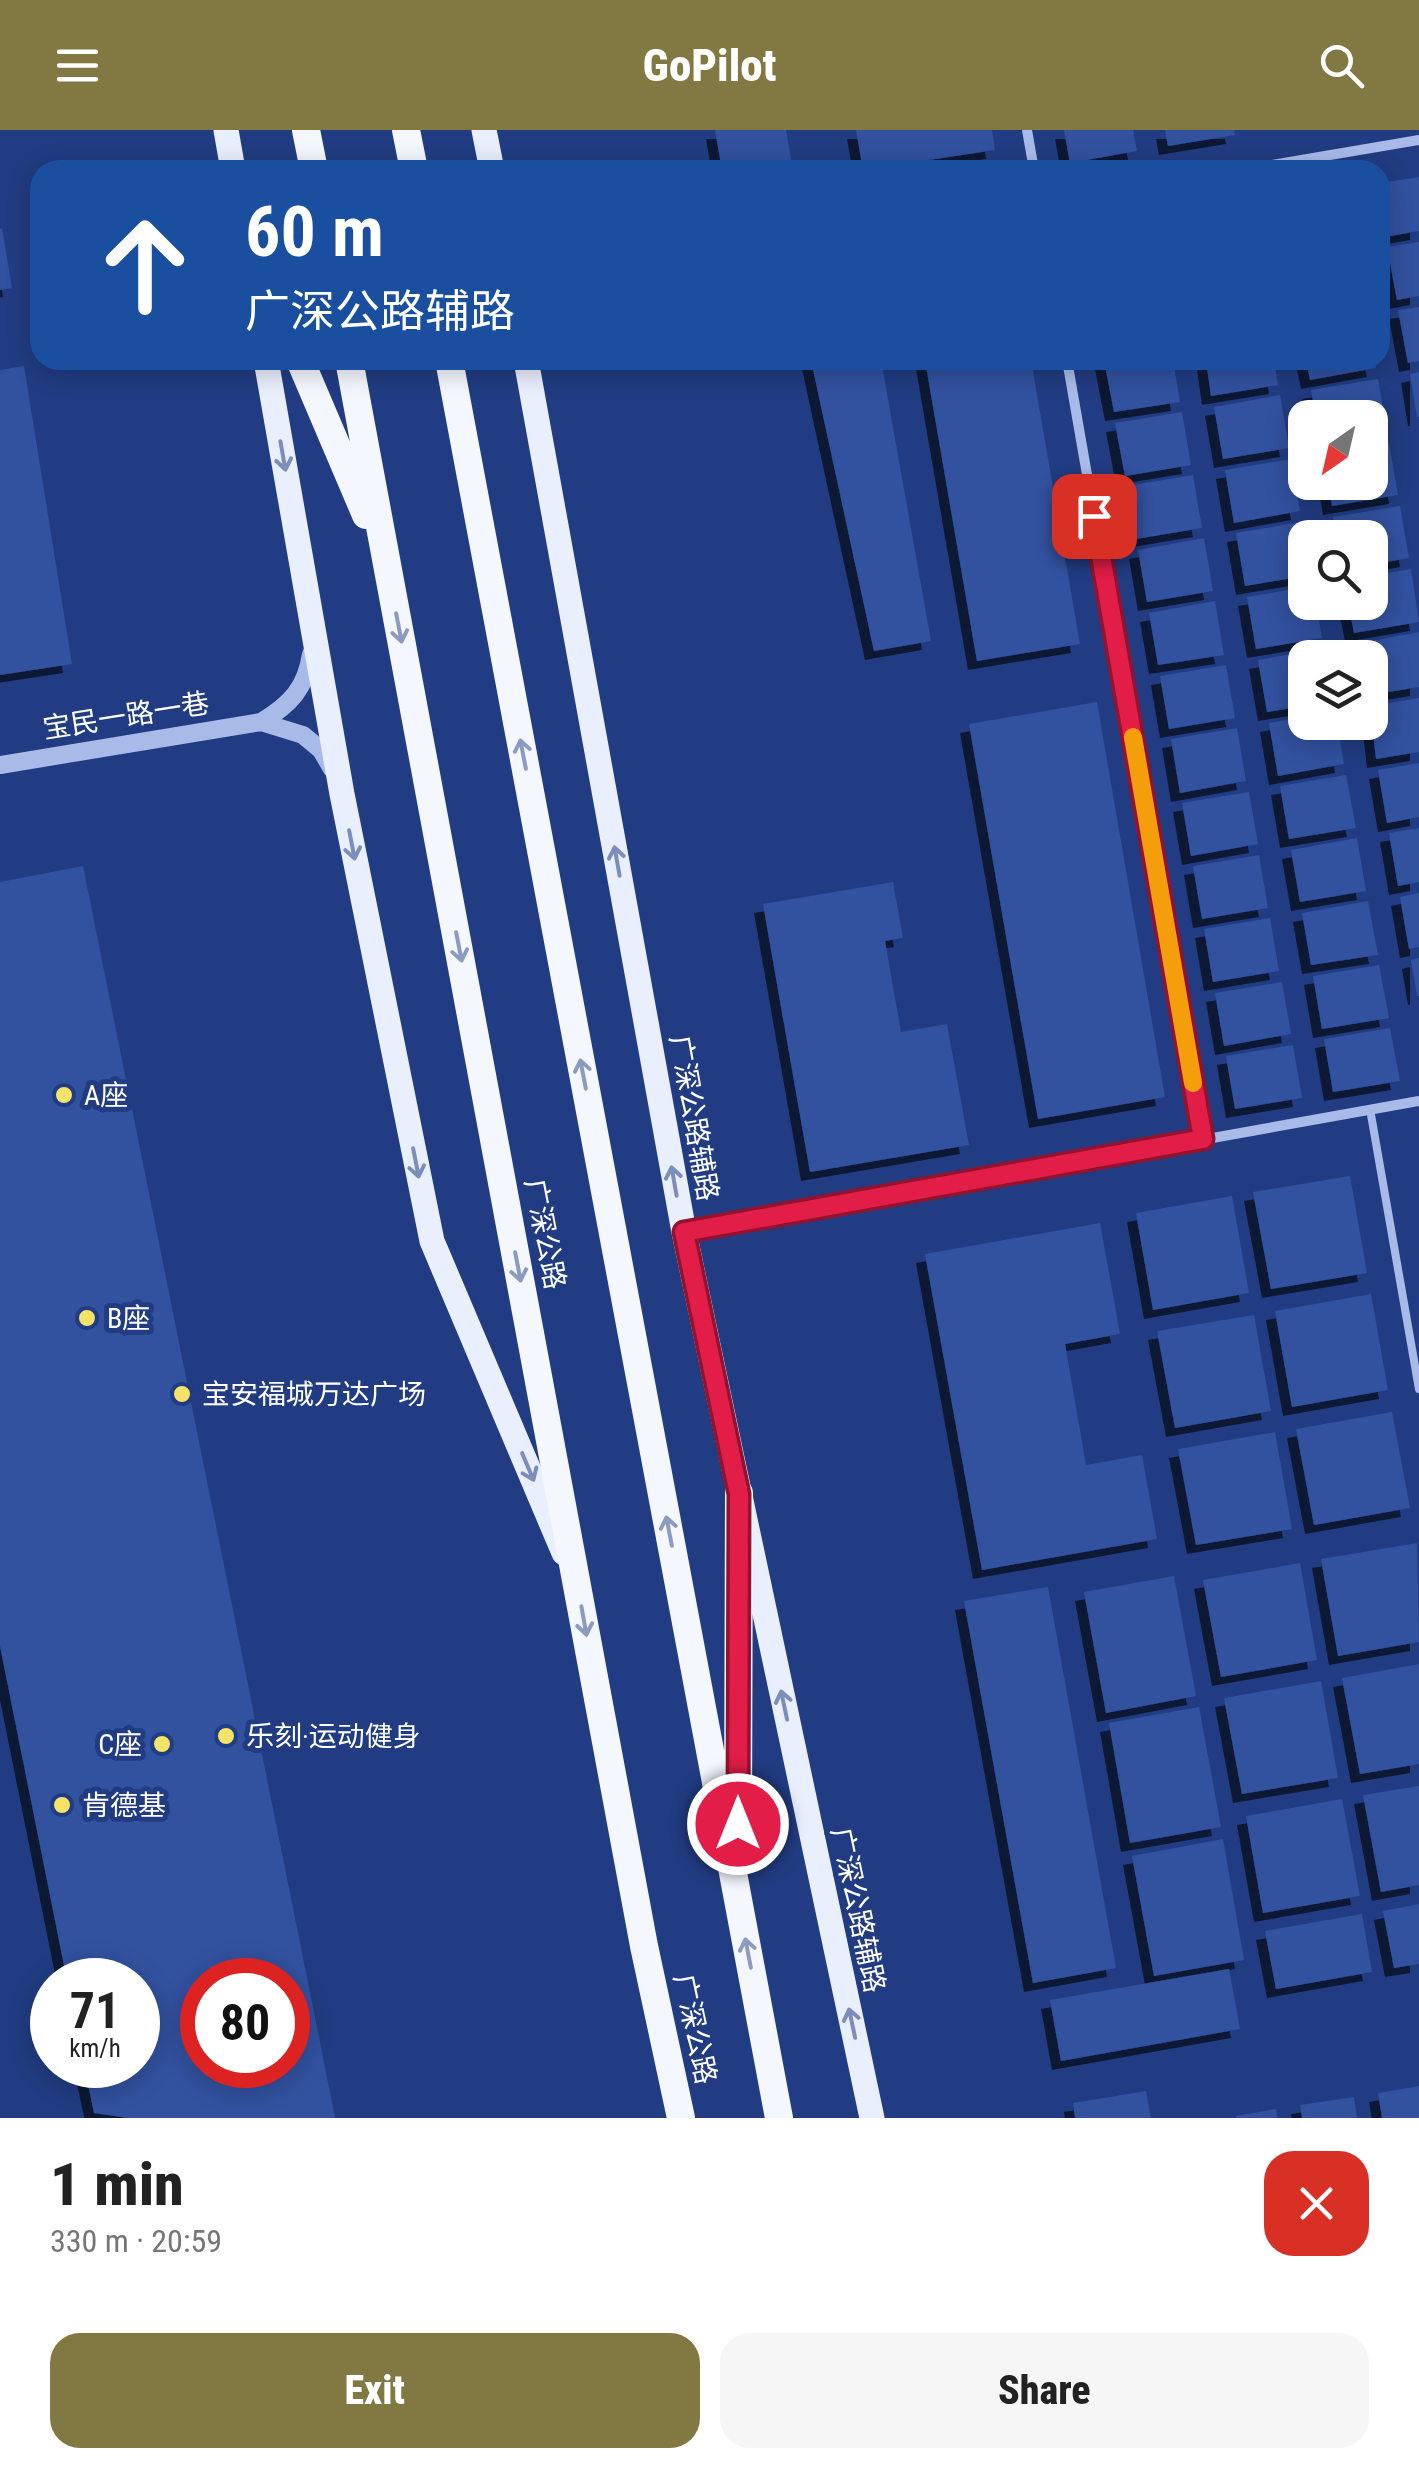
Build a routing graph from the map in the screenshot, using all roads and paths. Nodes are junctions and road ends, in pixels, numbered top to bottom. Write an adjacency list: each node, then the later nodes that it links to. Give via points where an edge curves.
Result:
1 (226, 130): 7 (main road)
2 (306, 130): 8 (highway)
3 (406, 130): 9 (highway)
4 (484, 130): 10 (main road)
5 (1027, 130): 11 (street)
6 (1419, 140): 12 (street)
7 (230, 160)
8 (312, 160)
9 (412, 160)
10 (490, 160)
11 (1032, 160)
12 (1301, 160)
13 (268, 370): 20 (main road, one-way to 20)
14 (304, 370): 19 (highway)
15 (351, 370): 19 (highway, 广深公路)
16 (451, 370): 31 (highway, one-way to 16)
17 (528, 370): 27 (main road, 广深公路辅路, one-way to 17)
18 (1069, 370): 26 (street)
19 (388, 566): 30 (highway, 广深公路, one-way to 30)
20 (313, 631): 21 (street, via 308,675 298,694); 23 (main road)
21 (261, 722): 22 (street, 宝民一路一巷); 23 (street, via 303,735 321,750)
22 (0, 765)
23 (342, 794): 30 (main road, one-way to 30, via 432,1241)
24 (1419, 1101): 25 (street)
25 (1370, 1110): 26 (street); 28 (lane)
26 (1203, 1139): 27 (street)
27 (684, 1232): 29 (main road, 广深公路辅路)
28 (1419, 1389)
29 (739, 1494): 31 (highway); 34 (main road, 广深公路辅路, one-way to 29)
30 (577, 1583): 32 (highway, 广深公路, one-way to 32)
31 (737, 1897): 33 (highway, one-way to 31)
32 (681, 2118)
33 (778, 2118)
34 (872, 2118)

